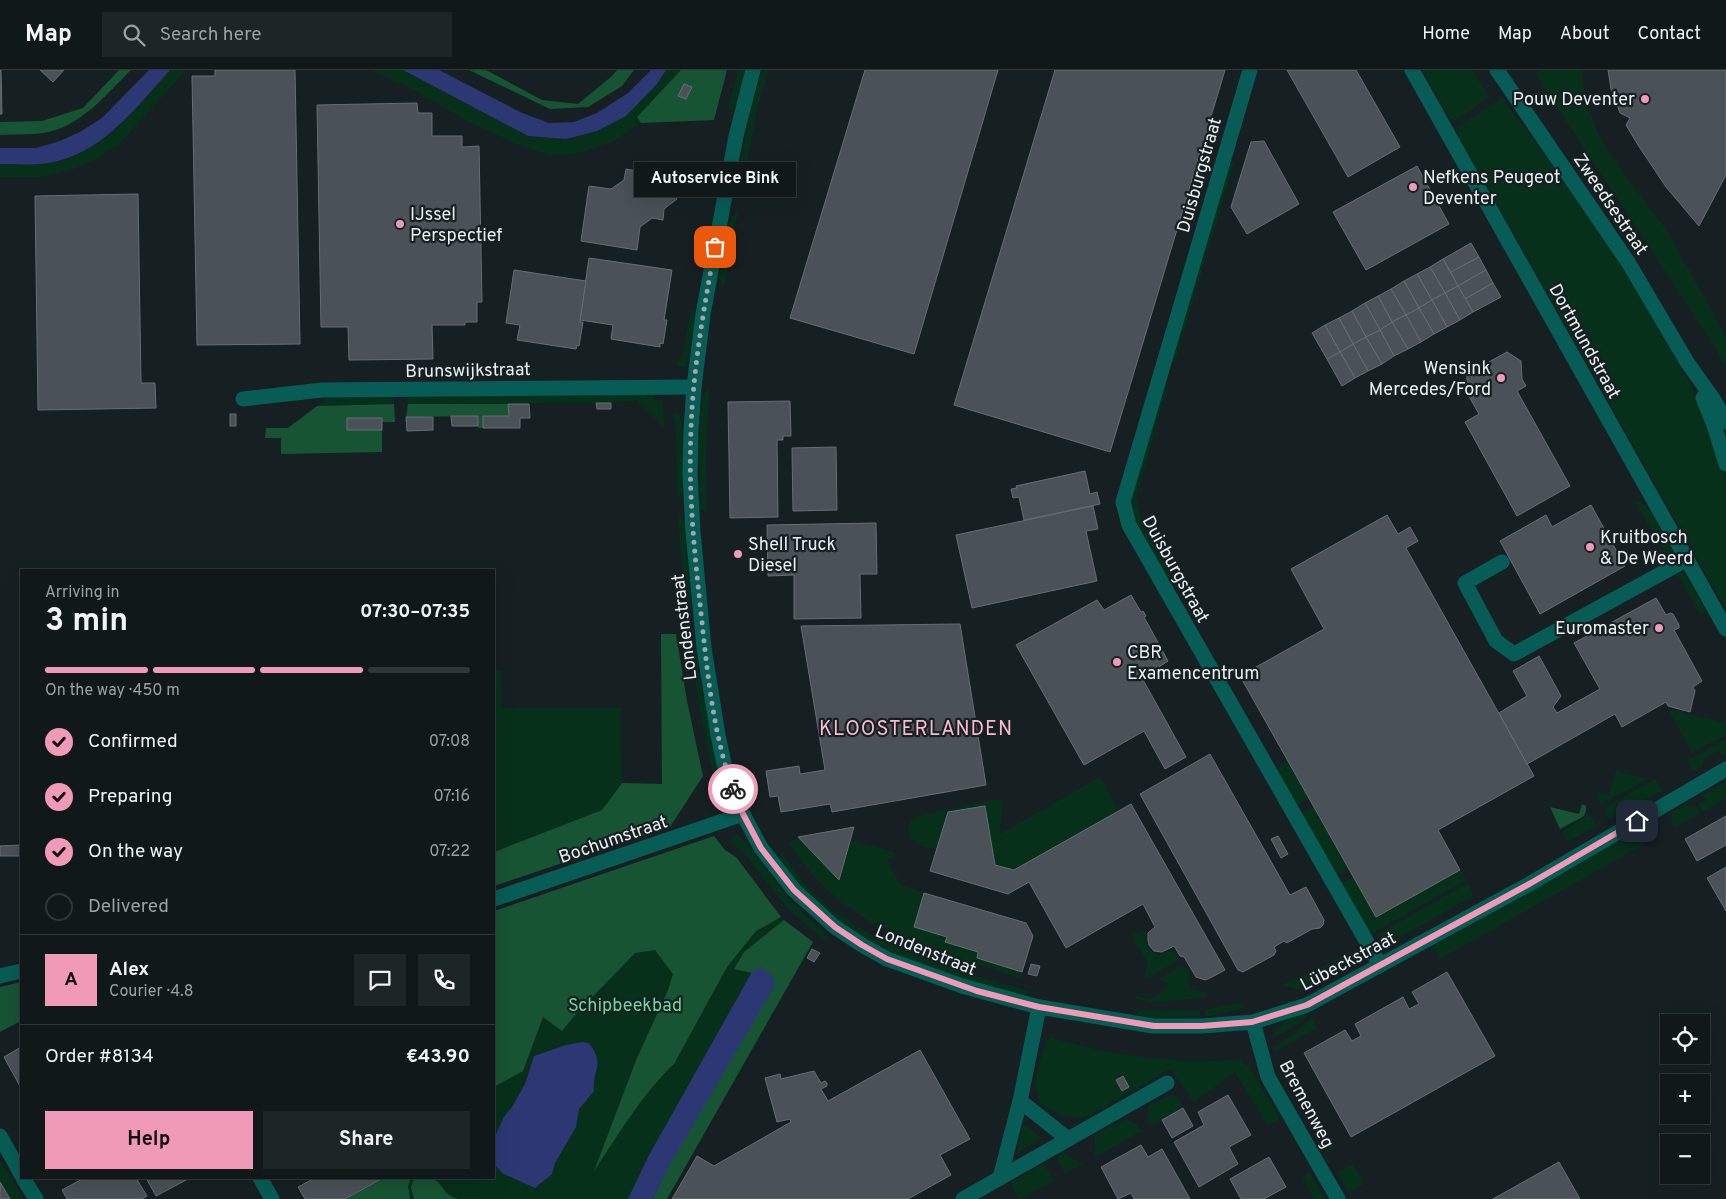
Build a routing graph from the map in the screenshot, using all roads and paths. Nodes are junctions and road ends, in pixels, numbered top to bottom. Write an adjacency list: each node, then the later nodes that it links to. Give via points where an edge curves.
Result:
1 (753, 70): 6 (street, Londenstraat, via 736,136 715,247)
2 (1250, 70): 16 (street, Duisburgstraat, via 1123,502 1129,525)
3 (1412, 70): 10 (street, Dortmundstraat)
4 (1497, 70): 5 (street, Zweedsestraat, via 1628,262)
5 (1688, 362): 8 (street, Zweedsestraat); 9 (street, Zweedsestraat)
6 (694, 387): 7 (street, Brunswijkstraat, via 322,390); 14 (street, Londenstraat, via 690,474 704,648 722,752)
7 (243, 399)
8 (1726, 422)
9 (1726, 464)
10 (1686, 560): 11 (street, via 1514,654 1496,641 1464,582); 12 (street, Dortmundstraat)
11 (1502, 562)
12 (1726, 629)
13 (1726, 769): 16 (street, Lübeckstraat, via 1531,883)
14 (743, 814): 15 (street, Bochumstraat); 19 (street, Londenstraat, via 761,848 794,890 835,927 862,945 887,959 962,986)
15 (495, 899)
16 (1380, 965): 20 (street, Lübeckstraat, via 1307,1005)
17 (20, 971): 18 (street)
18 (0, 976)
19 (1039, 1007): 20 (street, Lübeckstraat, via 1154,1026); 22 (street)
20 (1252, 1022): 32 (street, Bremenweg, via 1268,1077)
21 (1167, 1083): 24 (street)
22 (1020, 1101): 24 (street); 26 (street)
23 (0, 1136): 25 (street)
24 (1068, 1139): 26 (street)
25 (20, 1172)
26 (1000, 1178): 31 (street)
27 (24, 1179): 29 (street)
28 (261, 1179): 30 (street)
29 (36, 1199)
30 (272, 1199)
31 (963, 1199)
32 (1338, 1199)

